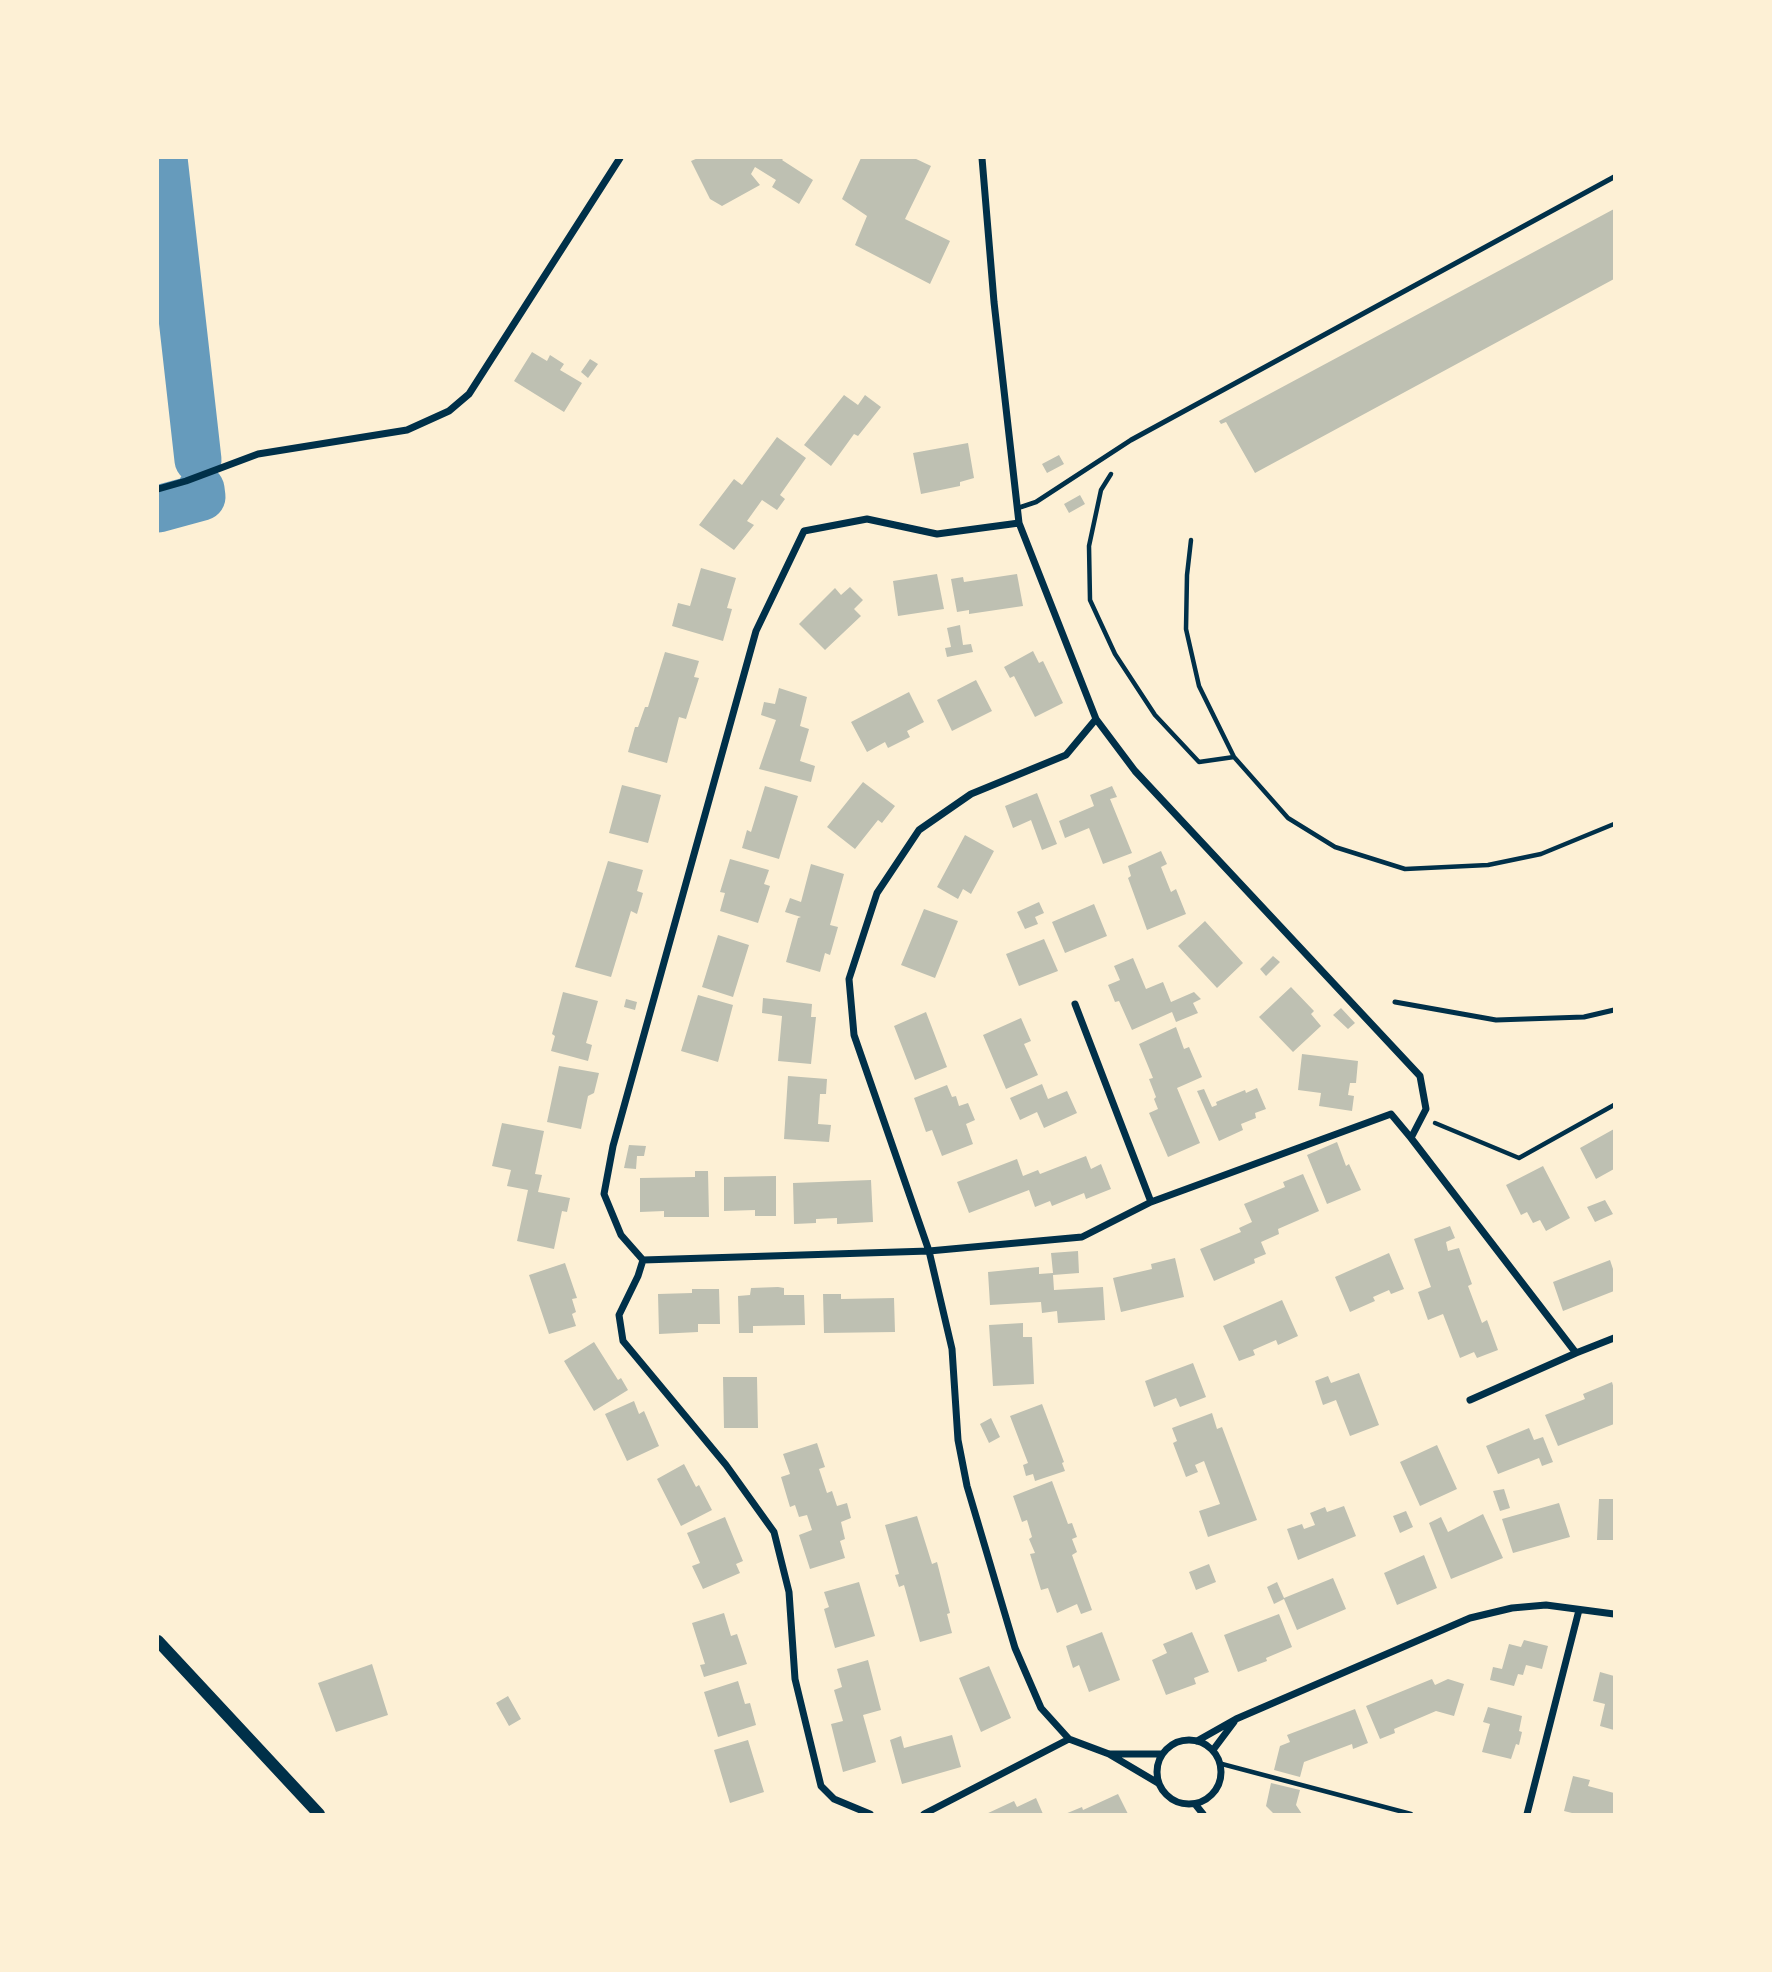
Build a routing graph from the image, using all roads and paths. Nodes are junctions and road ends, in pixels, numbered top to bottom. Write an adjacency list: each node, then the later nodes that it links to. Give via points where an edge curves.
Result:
1 (620, 158): 5 (street, via 468,394 449,411 407,430 258,454)
2 (982, 158): 6 (street)
3 (1615, 177): 6 (lane, via 1131,440 1035,502)
4 (1113, 470): 10 (path, via 1101,490 1088,546 1090,600 1115,654 1154,716 1199,762)
5 (158, 489)
6 (1018, 508): 7 (street)
7 (1019, 523): 9 (street); 20 (street, via 937,534 867,519 804,531 756,631 613,1146 604,1194 621,1235)
8 (1191, 540): 10 (path, via 1186,629 1199,685)
9 (1096, 719): 16 (street, via 1135,771 1420,1076 1426,1108); 19 (street, via 1066,755 971,794 919,830 877,893 849,979 854,1035)
10 (1234, 757): 11 (path, via 1287,818 1335,847 1405,869 1488,865 1541,853)
11 (1615, 824)
12 (1395, 1002): 14 (lane, via 1496,1020 1584,1017)
13 (1075, 1004): 18 (street)
14 (1615, 1010)
15 (1615, 1105): 16 (path, via 1519,1158)
16 (1421, 1118): 17 (street)
17 (1411, 1138): 18 (street, via 1391,1114); 22 (street)
18 (1151, 1202): 19 (street, via 1082,1237)
19 (929, 1251): 20 (street); 28 (street, via 952,1349 958,1440 967,1486 1015,1648 1041,1708)
20 (643, 1260): 38 (street, via 619,1315 623,1341 726,1465 774,1532 789,1592 795,1679 821,1786 834,1799)
21 (1615, 1338): 22 (street)
22 (1576, 1353): 23 (street)
23 (1470, 1399)
24 (1579, 1610): 25 (street); 27 (street, via 1546,1605 1470,1618); 41 (street)
25 (1615, 1614)
26 (158, 1641): 37 (street)
27 (1236, 1719): 29 (street); 30 (street)
28 (1069, 1739): 31 (street); 39 (street)
29 (1197, 1741): 30 (street); 32 (street, via 1177,1742)
30 (1213, 1750): 33 (street)
31 (1109, 1754): 32 (street); 34 (street)
32 (1162, 1754): 34 (street)
33 (1221, 1764): 35 (street, via 1222,1774 1213,1794); 36 (path)
34 (1158, 1783): 35 (street, via 1169,1798)
35 (1195, 1804): 40 (street)
36 (1407, 1814)
37 (319, 1815)
38 (870, 1815)
39 (924, 1815)
40 (1203, 1815)
41 (1527, 1815)

